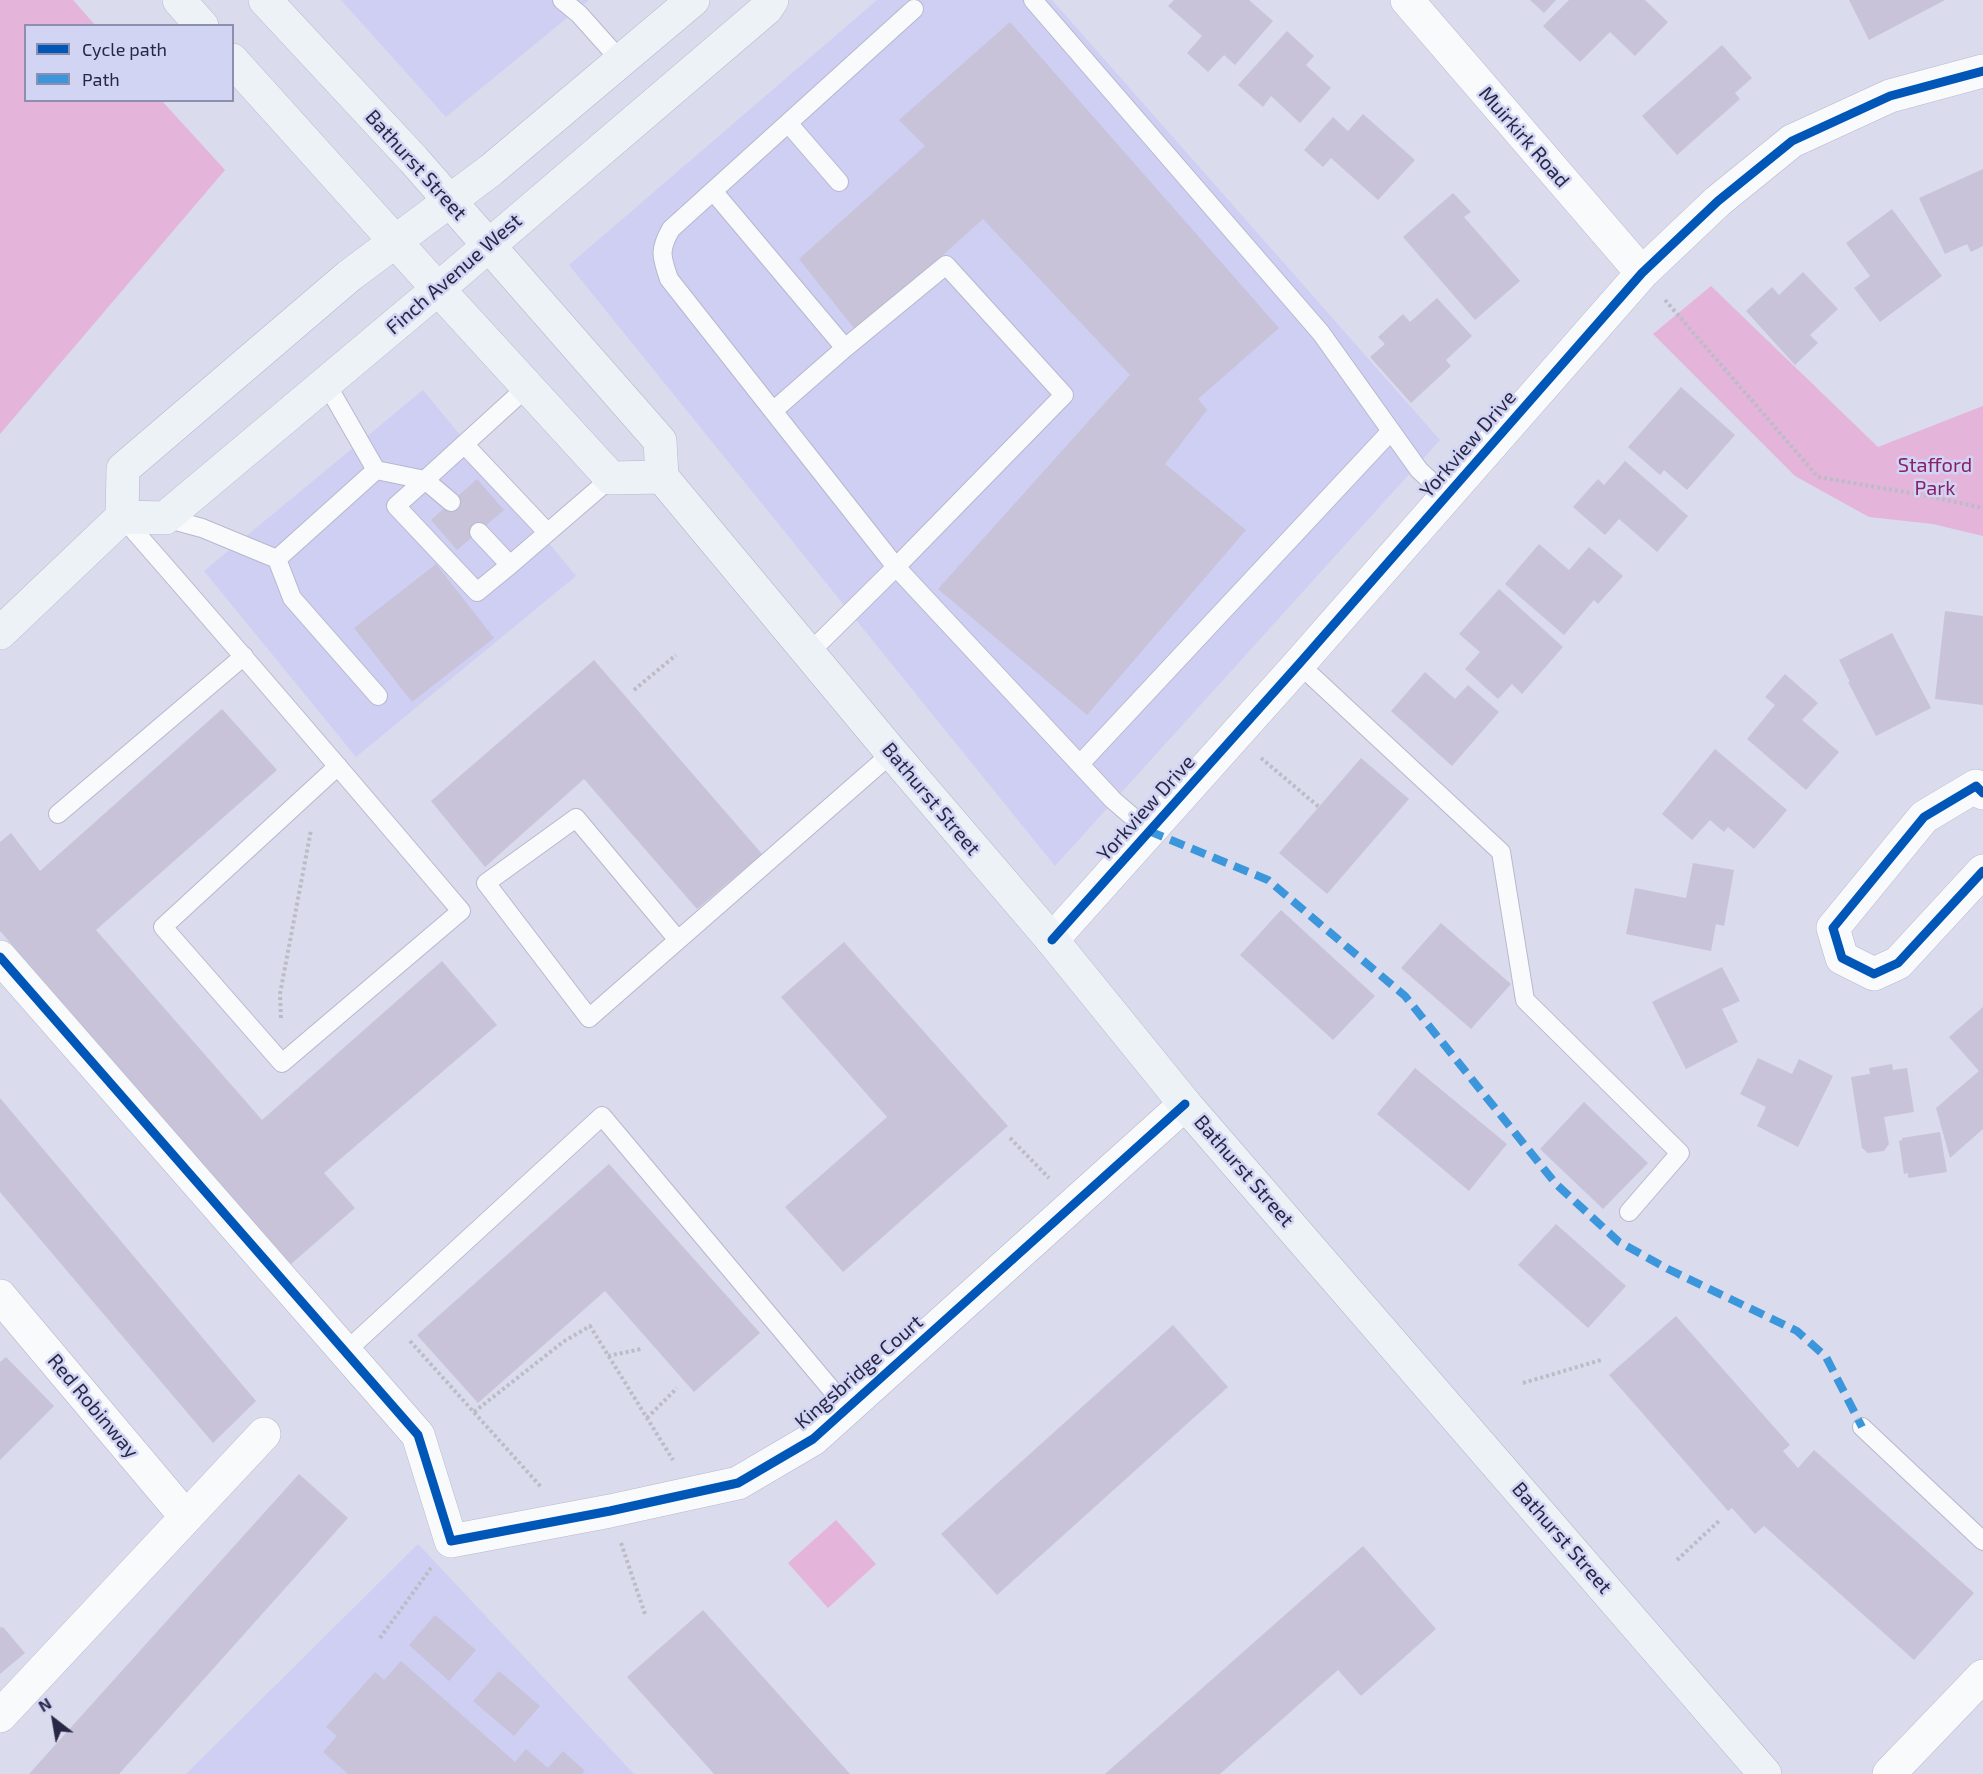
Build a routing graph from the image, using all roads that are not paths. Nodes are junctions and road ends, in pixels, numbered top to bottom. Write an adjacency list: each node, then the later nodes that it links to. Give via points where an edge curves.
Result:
1 (179, 0): 9 (main road)
2 (265, 0): 16 (main road, Bathurst Street)
3 (562, 0): 10 (lane)
4 (693, 0): 10 (main road)
5 (772, 0): 18 (main road, Finch Avenue West)
6 (1033, 0): 25 (lane, via 1321,333)
7 (1407, 0): 19 (street, Muirkirk Road)
8 (916, 3): 13 (lane)
9 (199, 24)
10 (621, 61): 16 (main road)
11 (234, 62): 17 (main road)
12 (1983, 70): 19 (street, Yorkview Drive, via 1890,96 1792,141 1718,201)
13 (788, 123): 14 (lane); 15 (lane)
14 (839, 182)
15 (713, 190): 21 (lane); 24 (lane, via 671,229 661,246 662,261 669,279)
16 (448, 201): 17 (main road); 18 (main road, Bathurst Street)
17 (396, 241): 20 (main road); 33 (main road, via 349,276 123,469)
18 (488, 246): 20 (main road, Finch Avenue West); 28 (main road, Bathurst Street, via 660,441)
19 (1642, 273): 31 (street, Yorkview Drive)
20 (438, 289): 22 (main road, Finch Avenue West); 23 (main road)
21 (845, 348): 24 (lane); 39 (lane, via 946,265 1064,395)
22 (326, 383): 27 (lane); 34 (main road, Finch Avenue West)
23 (527, 387): 26 (lane); 29 (main road)
24 (773, 411): 39 (lane)
25 (1391, 431): 31 (lane, via 1419,470); 46 (lane)
26 (464, 444): 30 (lane); 36 (lane)
27 (376, 470): 30 (lane); 37 (lane)
28 (662, 477): 29 (main road); 41 (main road, Bathurst Street)
29 (611, 478): 36 (lane)
30 (425, 480): 32 (lane); 38 (lane, via 396,506 477,592)
31 (1447, 496): 43 (street, Yorkview Drive)
32 (451, 502)
33 (122, 517): 34 (main road); 40 (main road); 42 (lane)
34 (165, 518): 37 (lane, via 202,528)
35 (479, 532): 38 (lane)
36 (547, 532): 38 (lane)
37 (277, 559): 44 (lane, via 292,598)
38 (510, 565)
39 (896, 567): 41 (lane); 46 (lane)
40 (0, 633)
41 (808, 654): 45 (main road, Bathurst Street)
42 (244, 656): 47 (lane); 49 (lane)
43 (1299, 664): 50 (street, Yorkview Drive); 56 (lane, via 1501,852 1524,1000 1680,1153)
44 (378, 696)
45 (892, 753): 52 (lane); 53 (main road, Bathurst Street)
46 (1080, 764): 50 (lane)
47 (338, 766): 47 (lane, via 461,910 282,1063 163,927)
48 (1983, 793): 51 (street, via 1976,786 1924,817 1833,928 1842,958 1874,974 1898,963)
49 (58, 814)
50 (1149, 831): 53 (street, Yorkview Drive)
51 (1983, 871)
52 (678, 940): 52 (lane, via 576,818 486,884 589,1018)
53 (1052, 940): 55 (main road, Bathurst Street)
54 (0, 957): 58 (street)
55 (1185, 1104): 59 (street, Kingsbridge Court); 66 (main road, Bathurst Street)
56 (1629, 1212)
57 (0, 1296): 62 (street, Red Robinway)
58 (345, 1352): 59 (street, Kingsbridge Court, via 418,1435 451,1540 738,1483 813,1439); 59 (lane, via 602,1116)
59 (847, 1408)
60 (1862, 1427): 63 (lane)
61 (264, 1434): 62 (street)
62 (186, 1517): 65 (street)
63 (1983, 1541)
64 (1983, 1676): 67 (street)
65 (0, 1716)
66 (1765, 1774)
67 (1889, 1774)

